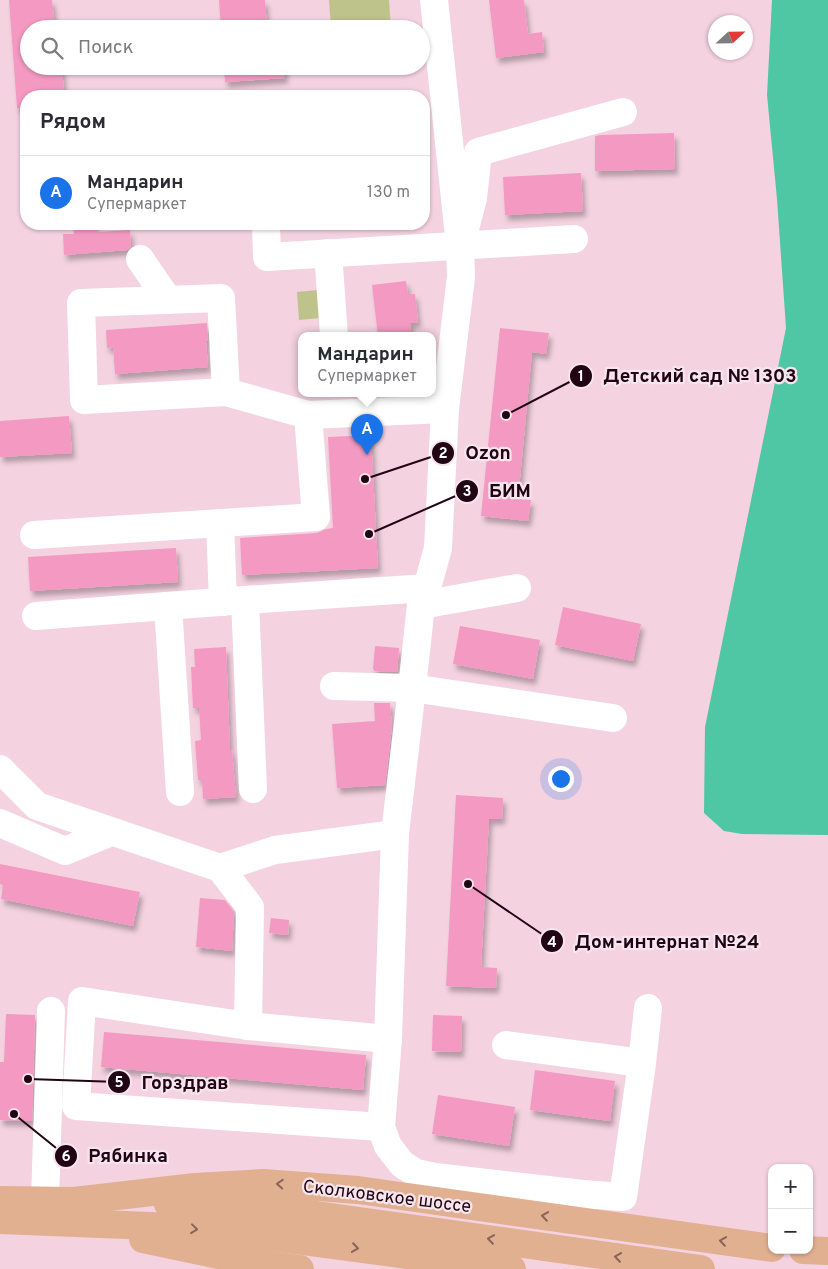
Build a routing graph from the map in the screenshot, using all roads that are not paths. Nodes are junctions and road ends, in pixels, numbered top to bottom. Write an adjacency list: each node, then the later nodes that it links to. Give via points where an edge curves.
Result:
1 (434, 0): 3 (lane)
2 (623, 112): 6 (lane, via 478,152 473,198)
3 (435, 115): 6 (lane)
4 (266, 230): 7 (lane, via 267,257)
5 (574, 239): 6 (lane)
6 (460, 246): 7 (lane); 13 (lane, via 460,277)
7 (328, 253): 10 (lane)
8 (140, 259): 9 (lane)
9 (168, 300): 11 (lane, via 221,298); 11 (lane, via 81,303 84,400)
10 (334, 332)
11 (226, 392): 14 (lane)
12 (340, 404): 13 (lane); 14 (lane)
13 (445, 410): 18 (lane, via 438,548)
14 (308, 415): 15 (lane, via 316,517)
15 (220, 523): 16 (lane); 19 (lane)
16 (34, 535)
17 (518, 588): 18 (lane)
18 (424, 597): 19 (lane); 23 (lane)
19 (234, 601): 20 (lane); 26 (lane)
20 (168, 606): 21 (lane); 27 (lane)
21 (36, 616)
22 (334, 686): 23 (lane)
23 (412, 688): 24 (lane); 30 (lane)
24 (613, 718)
25 (0, 769): 29 (lane, via 37,806)
26 (253, 789)
27 (180, 792)
28 (0, 823): 29 (lane, via 65,851)
29 (111, 832): 31 (lane)
30 (395, 834): 31 (lane, via 275,850); 35 (lane)
31 (220, 868): 34 (lane, via 250,906)
32 (648, 1008): 37 (lane)
33 (51, 1011): 41 (lane)
34 (248, 1026): 35 (lane); 38 (lane, via 82,1001 76,1106)
35 (388, 1039): 38 (lane)
36 (506, 1045): 37 (lane)
37 (642, 1063): 39 (lane, via 623,1197)
38 (382, 1127): 39 (lane, via 388,1146 402,1164 416,1173)
39 (583, 1194): 44 (lane)
40 (0, 1200): 41 (main road, Сколковское шоссе)
41 (45, 1201): 42 (main road, Сколковское шоссе)
42 (74, 1201): 44 (main road, Сколковское шоссе, one-way to 42, via 358,1190 263,1183); 48 (main road, one-way to 42, via 295,1212)
43 (12, 1220): 46 (main road, via 140,1238 261,1264); 47 (main road, one-way to 47, via 175,1227)
44 (580, 1221): 45 (main road, Сколковское шоссе, one-way to 44)
45 (768, 1247)
46 (300, 1269)
47 (512, 1269)
48 (701, 1269)

